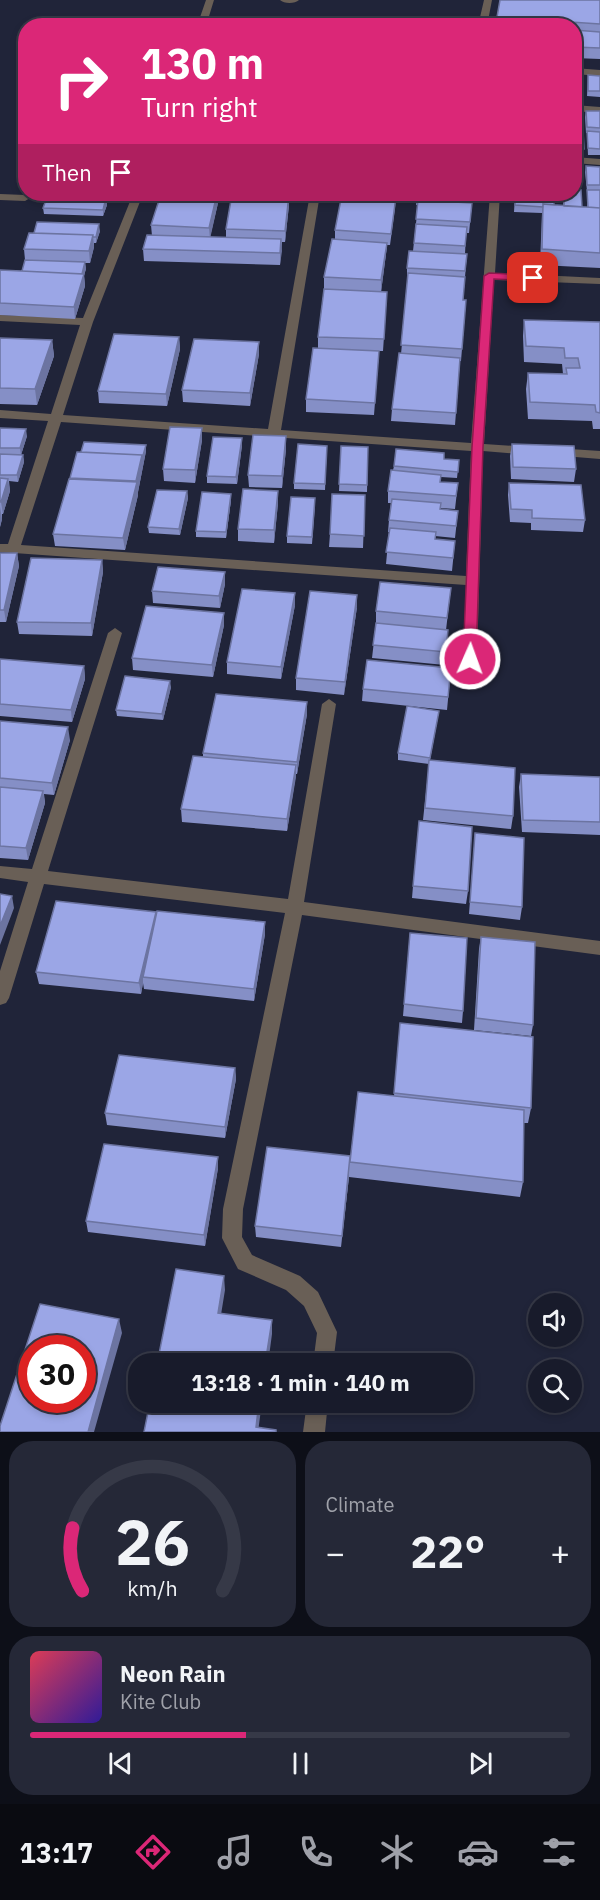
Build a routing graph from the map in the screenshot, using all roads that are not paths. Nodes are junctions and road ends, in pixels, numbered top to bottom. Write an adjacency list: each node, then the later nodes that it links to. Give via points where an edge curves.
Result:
1 (210, 0): 5 (street)
2 (284, 0): 3 (street)
3 (295, 0)
4 (488, 0): 6 (street)
5 (204, 18)
6 (484, 18)
7 (582, 72): 8 (street)
8 (600, 73)
9 (582, 109): 10 (street)
10 (600, 110)
11 (582, 161): 12 (street)
12 (600, 162)
13 (0, 197): 14 (street)
14 (18, 198)
15 (135, 201): 21 (street)
16 (314, 201): 24 (street)
17 (494, 201): 18 (street)
18 (489, 276): 19 (street); 25 (street)
19 (600, 281)
20 (0, 318): 21 (street)
21 (87, 322): 23 (street)
22 (0, 414): 23 (street)
23 (56, 419): 24 (street); 27 (street)
24 (274, 433): 25 (street)
25 (477, 447): 26 (street); 28 (street)
26 (600, 455)
27 (7, 549): 28 (street)
28 (473, 581): 30 (street)
29 (116, 633): 33 (street)
30 (470, 659)
31 (329, 704): 34 (street)
32 (0, 872): 33 (street)
33 (39, 877): 34 (street); 36 (street)
34 (295, 907): 35 (street); 37 (street, via 233,1209 232,1238 246,1262 293,1283 311,1299 327,1332)
35 (600, 948)
36 (0, 998)
37 (324, 1353)
38 (317, 1413): 39 (street)
39 (314, 1432)

